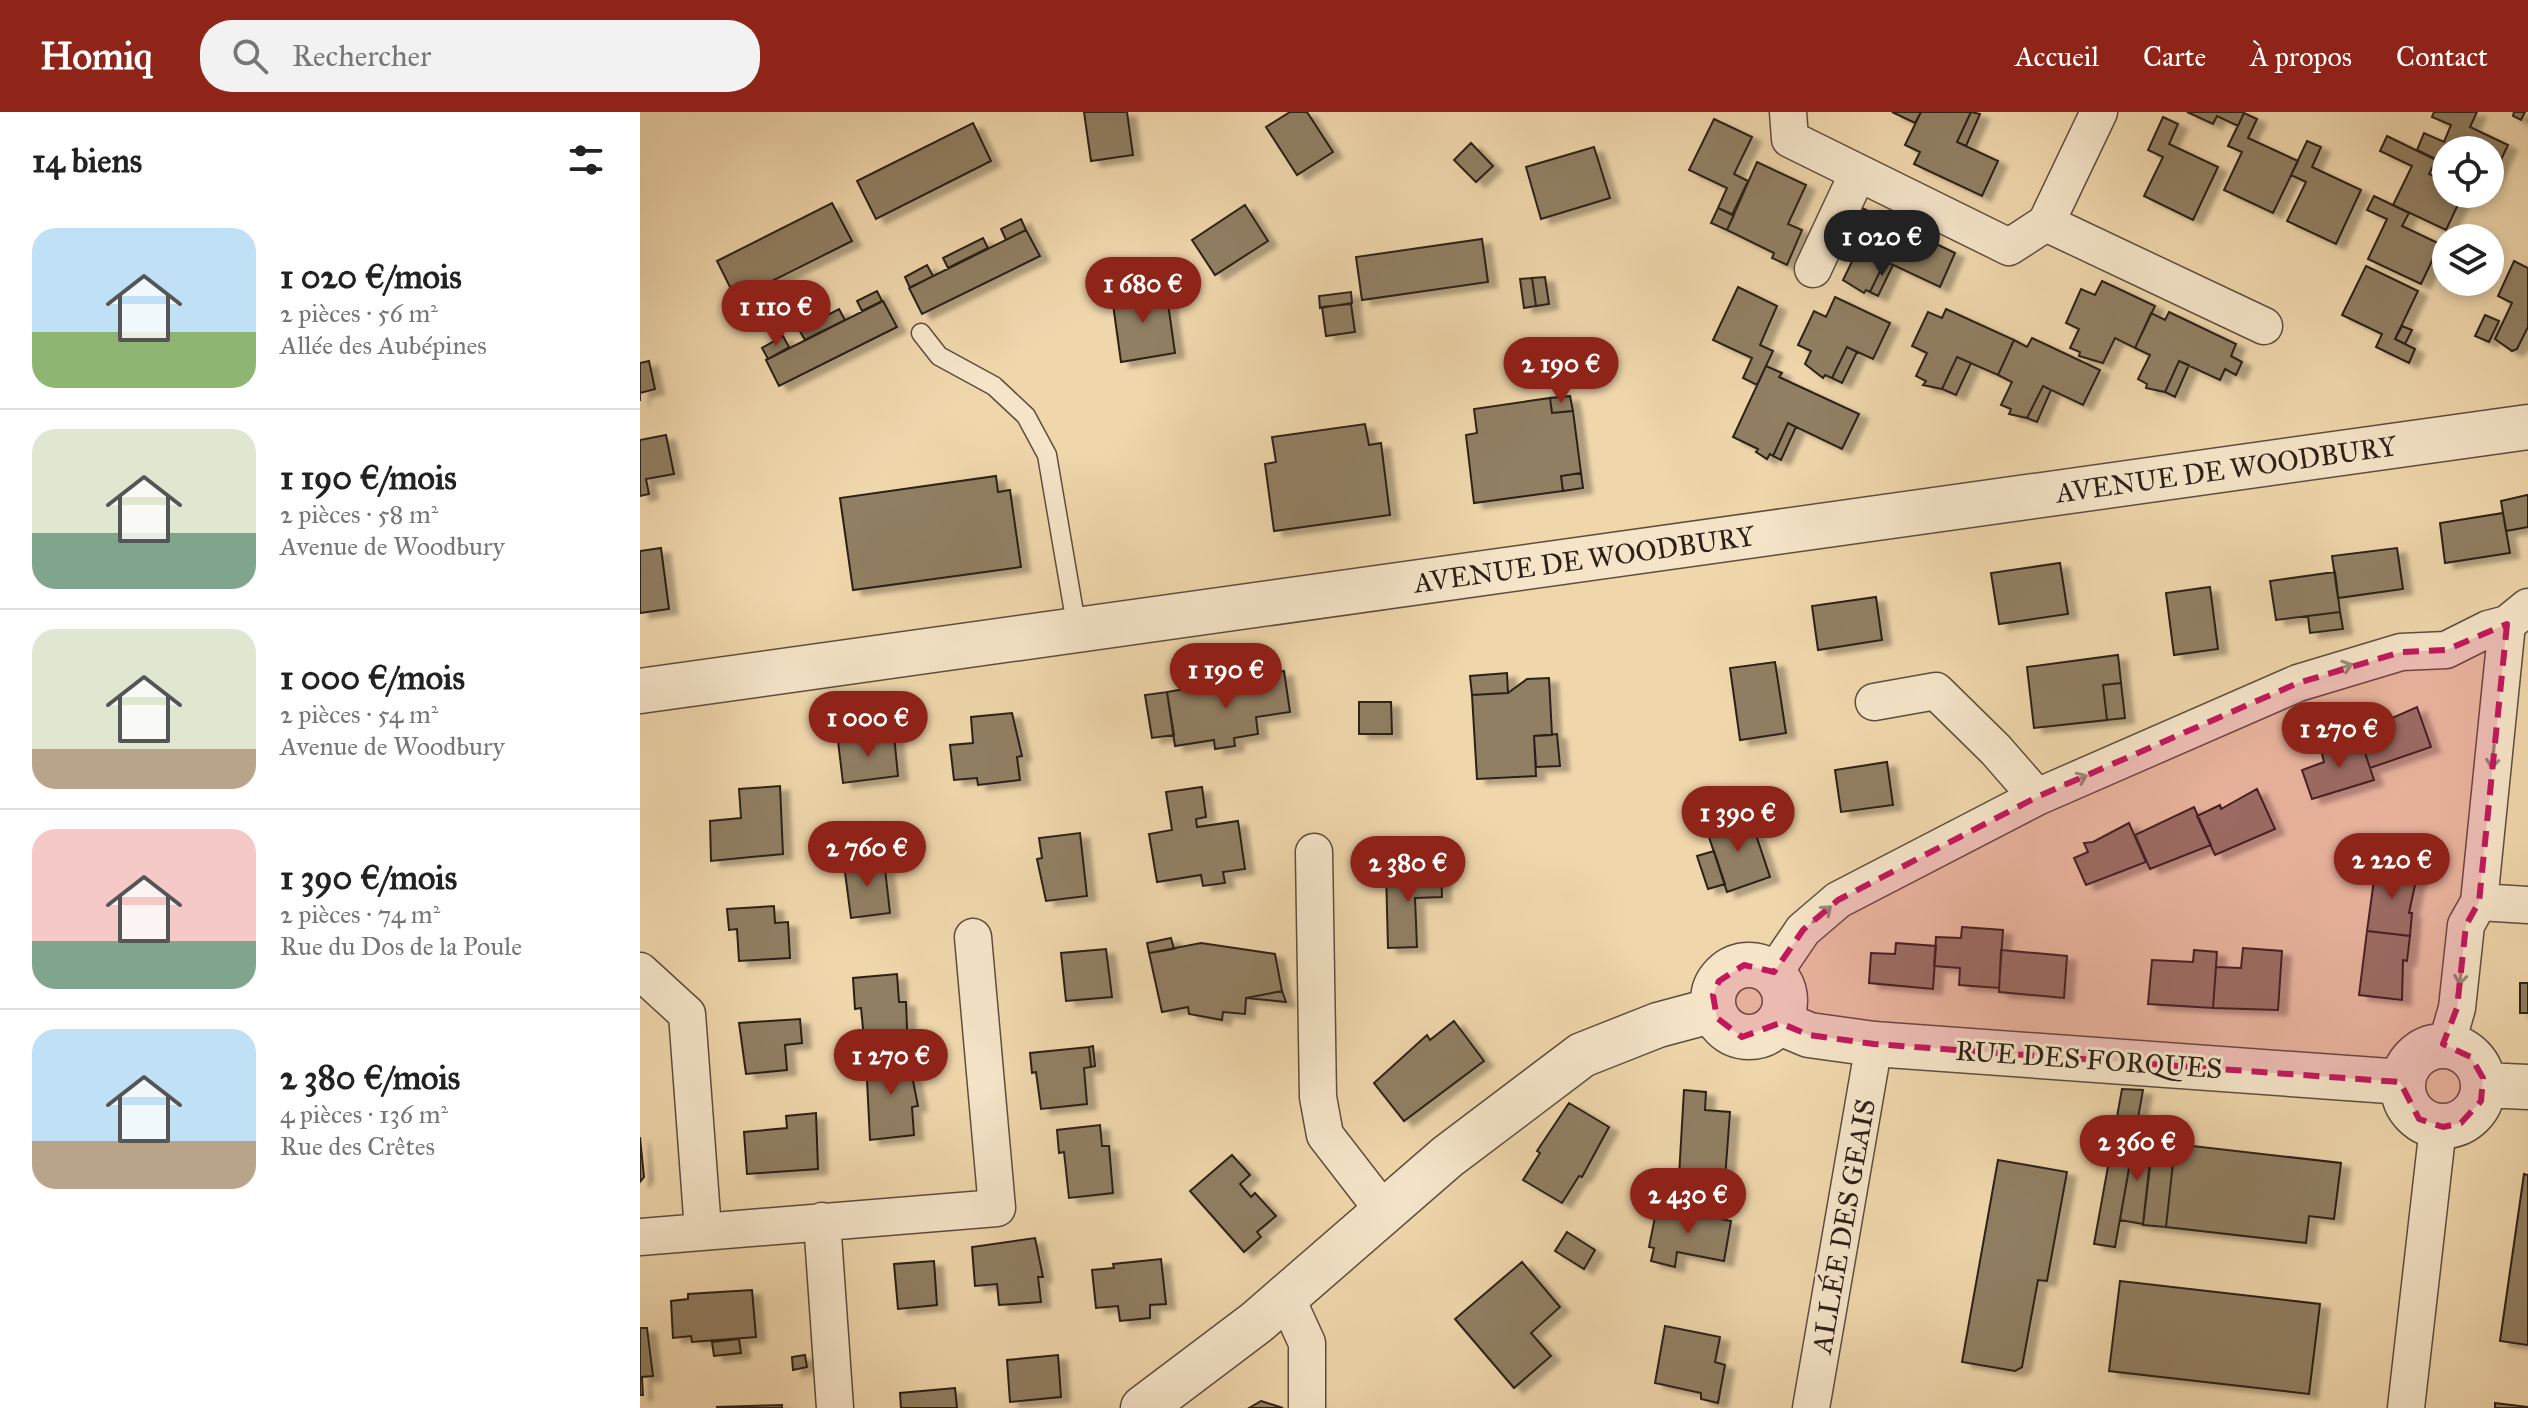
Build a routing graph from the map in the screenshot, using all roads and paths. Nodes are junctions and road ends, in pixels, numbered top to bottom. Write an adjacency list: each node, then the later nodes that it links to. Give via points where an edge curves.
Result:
1 (1788, 112): 3 (street, via 1790,139)
2 (2099, 112): 4 (street)
3 (1858, 173): 4 (street, via 2009,247); 5 (street)
4 (2046, 223): 6 (street)
5 (1813, 269)
6 (2264, 326)
7 (921, 333): 10 (lane, via 939,356 994,386 1026,416 1047,455)
8 (2528, 427): 10 (street, AVENUE DE WOODBURY)
9 (2517, 616): 11 (street); 13 (street)
10 (1077, 630): 12 (street, AVENUE DE WOODBURY)
11 (2446, 650): 13 (street, via 2469,663); 15 (street, one-way to 11, via 2298,683 2401,652)
12 (640, 691)
13 (2500, 693): 17 (street, one-way to 17)
14 (1874, 702): 15 (street, via 1936,691)
15 (2037, 797): 21 (street, one-way to 15, via 1803,930 1838,900)
16 (1314, 852): 30 (street, via 1318,1097 1325,1135)
17 (2479, 902): 18 (street); 25 (street, one-way to 25, via 2466,925 2457,1008)
18 (2528, 905)
19 (973, 937): 31 (street, via 997,1208)
20 (640, 971): 32 (street, via 687,1014)
21 (1773, 974): 22 (street, via 1752,965 1730,970 1716,988); 23 (street, via 1784,993)
22 (1714, 1010): 23 (street, via 1721,1025 1742,1037 1766,1033); 30 (street, via 1582,1055)
23 (1778, 1022): 24 (street, RUE DES FORQUES, via 1809,1035)
24 (1874, 1044): 26 (street, RUE DES FORQUES); 38 (street, ALLÉE DES GEAIS)
25 (2446, 1046): 26 (street, via 2420,1052); 27 (street, via 2471,1057)
26 (2403, 1082): 29 (street, via 2410,1110)
27 (2484, 1085): 28 (street); 29 (street, via 2471,1116)
28 (2528, 1087)
29 (2438, 1127): 39 (street)
30 (1383, 1210): 34 (street)
31 (822, 1221): 32 (street); 35 (street)
32 (703, 1230): 33 (street)
33 (640, 1237)
34 (1286, 1297): 36 (street); 37 (street, via 1307,1343)
35 (835, 1408)
36 (1143, 1408)
37 (1307, 1408)
38 (1811, 1408)
39 (2406, 1408)

